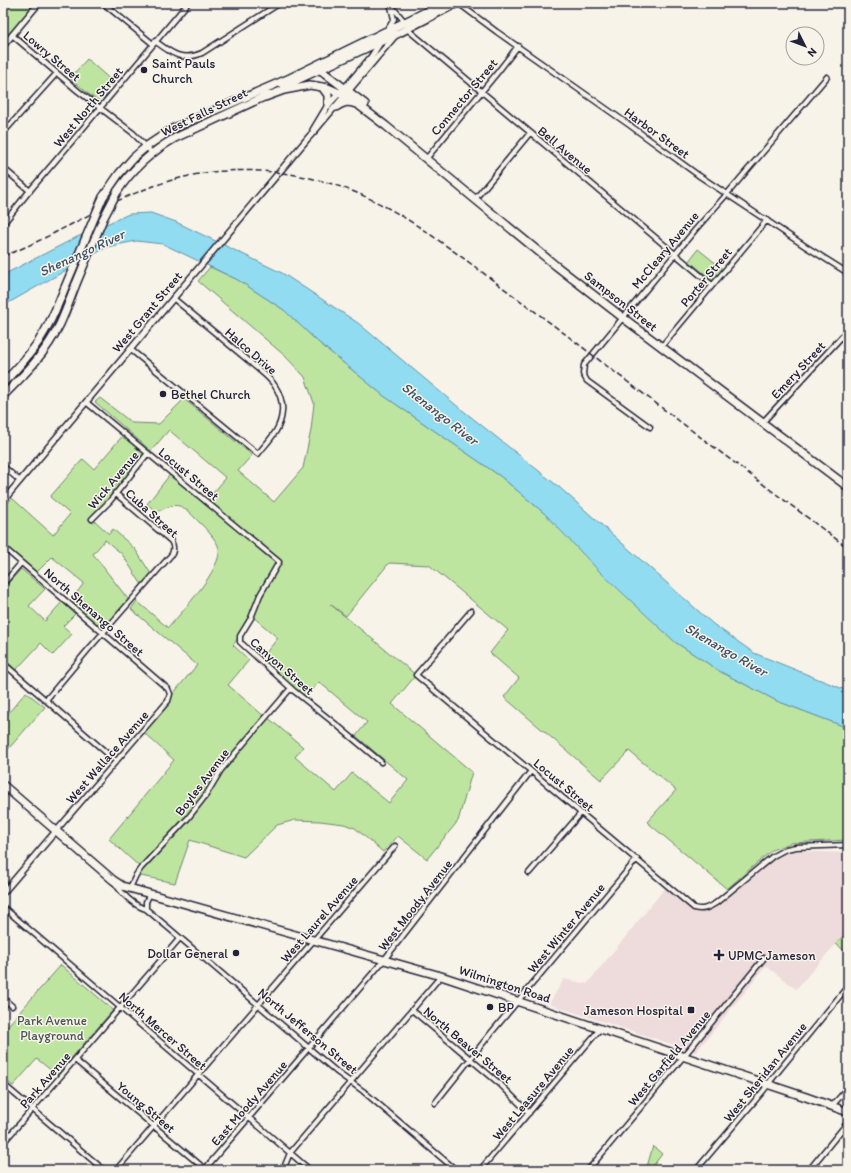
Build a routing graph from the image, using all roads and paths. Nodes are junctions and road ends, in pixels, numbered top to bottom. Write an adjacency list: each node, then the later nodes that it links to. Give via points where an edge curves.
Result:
1 (39, 3): 11 (street)
2 (103, 3): 13 (street)
3 (188, 3): 13 (street, West North Street)
4 (280, 3): 13 (street, via 195,56 174,54)
5 (458, 3): 8 (main road); 15 (street, Harbor Street)
6 (442, 4): 8 (main road); 12 (main road)
7 (390, 5): 8 (street, Bell Avenue); 9 (street, Bell Avenue, via 394,18)
8 (405, 26): 9 (main road, West Falls Street); 10 (main road, West Falls Street); 21 (street, Bell Avenue)
9 (387, 31): 16 (main road, West Falls Street)
10 (399, 33): 12 (main road, West Falls Street); 20 (street, West Grant Street)
11 (12, 35): 14 (street); 17 (street, Lowry Street)
12 (382, 41): 16 (main road, West Falls Street); 20 (street, West Grant Street)
13 (154, 43): 26 (street, West North Street)
14 (3, 46)
15 (518, 46): 21 (street, Connector Street); 36 (street, Harbor Street)
16 (318, 68): 20 (main road, Sampson Street); 22 (main road, West Falls Street); 31 (main road, West Falls Street, via 187,122)
17 (57, 73): 26 (street, Lowry Street); 28 (street)
18 (827, 77): 36 (street, McCleary Avenue)
19 (322, 87): 20 (main road, Sampson Street); 22 (main road, Sampson Street, via 297,87); 24 (main road, via 328,95)
20 (345, 91): 23 (main road, Sampson Street); 24 (street, West Grant Street); 25 (street, West Grant Street); 27 (main road, Sampson Street, via 363,102)
21 (481, 92): 29 (street, Bell Avenue); 33 (street, Connector Street)
22 (265, 97): 32 (main road, West Falls Street, via 175,138)
23 (358, 105): 25 (main road, via 344,102); 27 (main road, Sampson Street)
24 (328, 106): 30 (street, West Grant Street)
25 (336, 107): 30 (street, West Grant Street)
26 (100, 108): 31 (street, Lowry Street); 35 (street, West North Street)
27 (386, 126): 33 (main road, Sampson Street)
28 (3, 133)
29 (530, 133): 37 (street); 40 (street, Bell Avenue)
30 (308, 138): 43 (street, West Grant Street)
31 (146, 146): 32 (street, Lowry Street); 48 (main road, West Falls Street, bridge, via 126,166 103,196 53,317 38,344)
32 (152, 153): 49 (main road, West Falls Street, bridge, via 131,173 117,192 103,219 60,324 44,351)
33 (426, 159): 37 (main road, Sampson Street)
34 (3, 168): 35 (street)
35 (30, 191): 39 (street, West North Street)
36 (727, 194): 38 (street, Harbor Street); 40 (street, McCleary Avenue)
37 (475, 199): 44 (main road, Sampson Street)
38 (767, 220): 41 (street, Harbor Street); 42 (street, Porter Street)
39 (3, 224)
40 (675, 254): 42 (street, Bell Avenue); 44 (street, McCleary Avenue)
41 (848, 273)
42 (712, 285): 46 (street, Porter Street)
43 (173, 298): 47 (street, West Grant Street); 47 (street, Halco Drive, via 271,380 276,387 282,401 281,421 274,435 258,454)
44 (622, 317): 46 (main road, Sampson Street); 52 (street, McCleary Avenue, via 584,365 582,374)
45 (848, 330): 51 (street, Emery Street)
46 (661, 347): 51 (main road, Sampson Street)
47 (130, 349): 50 (street, West Grant Street)
48 (3, 383)
49 (3, 396)
50 (86, 402): 53 (street, Locust Street); 55 (street, West Grant Street)
51 (762, 423): 56 (main road, Sampson Street)
52 (650, 427)
53 (148, 453): 57 (street, Wick Avenue); 61 (street, Locust Street)
54 (3, 466): 55 (street)
55 (20, 481): 58 (street, West Grant Street)
56 (848, 487)
57 (115, 493): 59 (street, Wick Avenue); 65 (street, Cuba Street, via 171,541 174,548 172,554)
58 (3, 501)
59 (92, 519)
60 (3, 547): 62 (street, North Shenango Street)
61 (279, 562): 67 (street, Canyon Street, via 239,638 241,644)
62 (22, 563): 63 (street); 65 (street, North Shenango Street)
63 (3, 584)
64 (471, 611): 72 (street, Locust Street, via 416,676)
65 (103, 633): 68 (street, North Shenango Street, via 168,689); 69 (street)
66 (3, 663): 69 (street)
67 (291, 688): 71 (street, Canyon Street); 81 (street, Boyles Avenue, via 221,770 188,818 141,868)
68 (170, 694): 70 (street, West Wallace Avenue, via 168,701)
69 (46, 700): 70 (street)
70 (116, 761): 75 (street, West Wallace Avenue)
71 (381, 762)
72 (531, 771): 74 (street, Locust Street); 89 (street, West Moody Avenue)
73 (3, 785): 75 (main road, North Jefferson Street)
74 (580, 813): 78 (street, Locust Street); 79 (street)
75 (56, 831): 80 (main road, North Jefferson Street); 82 (street)
76 (848, 844): 78 (street, Locust Street, via 786,848 716,903 698,909)
77 (395, 846): 87 (street, West Laurel Avenue)
78 (637, 859): 93 (street, West Winter Avenue)
79 (529, 873)
80 (113, 880): 81 (main road, Wilmington Road); 85 (street, North Jefferson Street, via 120,892)
81 (130, 888): 83 (main road, Wilmington Road)
82 (3, 893)
83 (150, 893): 85 (street); 87 (main road, Wilmington Road)
84 (3, 908): 96 (street, North Mercer Street)
85 (146, 909): 86 (street, North Jefferson Street)
86 (180, 938): 94 (street, North Jefferson Street); 96 (street, Park Avenue)
87 (314, 940): 89 (main road, Wilmington Road); 94 (street, West Laurel Avenue)
88 (764, 958): 100 (street, West Garfield Avenue)
89 (384, 960): 90 (main road, Wilmington Road); 99 (street, West Moody Avenue)
90 (441, 976): 93 (main road, Wilmington Road); 97 (street)
91 (848, 986): 106 (street, West Sheridan Avenue)
92 (3, 998): 95 (street)
93 (519, 1002): 98 (main road, Wilmington Road); 102 (street, West Winter Avenue)
94 (258, 1004): 99 (street, North Jefferson Street); 103 (street, West Laurel Avenue)
95 (12, 1006)
96 (120, 1008): 101 (street, Park Avenue); 103 (street, North Mercer Street)
97 (412, 1010): 102 (street, North Beaver Street); 104 (street)
98 (600, 1029): 100 (main road, Wilmington Road); 112 (street, West Leasure Avenue)
99 (309, 1048): 104 (street, North Jefferson Street); 113 (street, East Moody Avenue)
100 (684, 1056): 106 (main road, Wilmington Road); 125 (street, West Garfield Avenue)
101 (75, 1060): 110 (street, Park Avenue); 115 (street, Young Street)
102 (470, 1060): 108 (street, West Winter Avenue); 112 (street, North Beaver Street, via 500,1084)
103 (198, 1074): 113 (street, North Mercer Street); 115 (street, West Laurel Avenue)
104 (350, 1082): 117 (street); 123 (street, North Jefferson Street)
105 (3, 1084): 110 (street)
106 (768, 1084): 109 (main road, Wilmington Road); 126 (street, West Sheridan Avenue)
107 (848, 1088): 109 (street)
108 (435, 1103)
109 (831, 1107): 111 (main road, Wilmington Road)
110 (33, 1109): 116 (street, Park Avenue); 118 (street)
111 (848, 1112)
112 (529, 1113): 124 (street, West Leasure Avenue)
113 (249, 1118): 117 (street, North Mercer Street); 120 (street, East Moody Avenue)
114 (848, 1122): 127 (street)
115 (153, 1126): 119 (street, West Laurel Avenue); 120 (street, Young Street)
116 (3, 1143)
117 (290, 1153): 121 (street); 122 (street, North Mercer Street)
118 (104, 1170)
119 (116, 1170)
120 (204, 1170)
121 (283, 1170)
122 (310, 1170)
123 (456, 1170)
124 (480, 1170)
125 (588, 1170)
126 (696, 1170)
127 (809, 1170)

